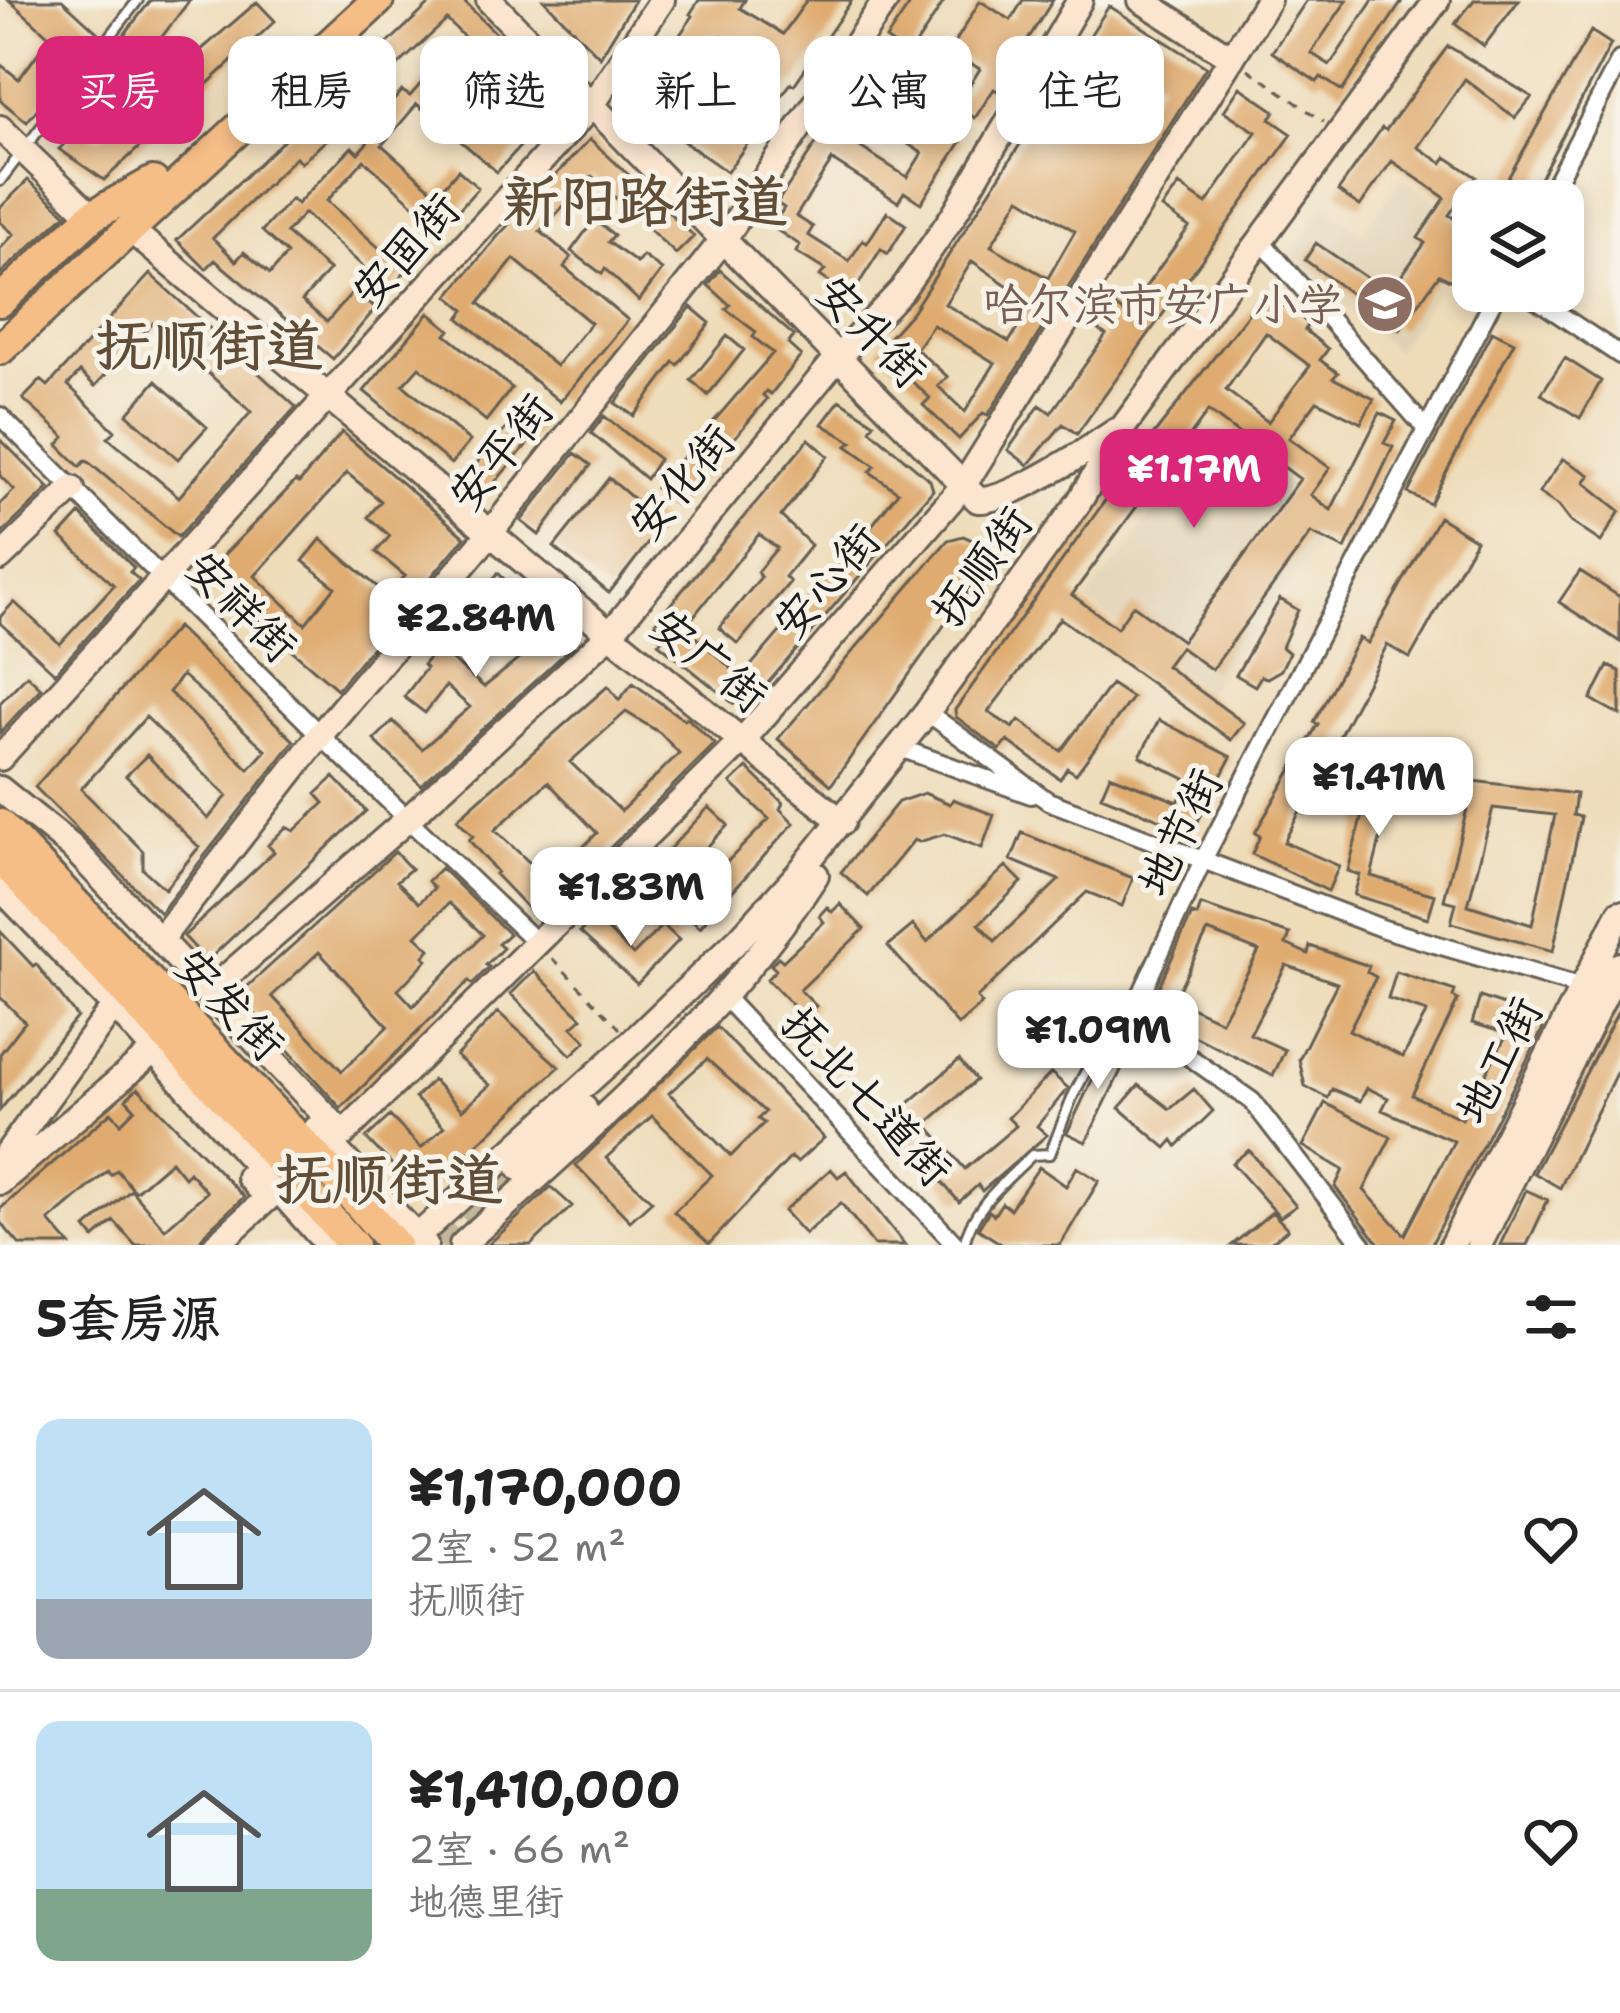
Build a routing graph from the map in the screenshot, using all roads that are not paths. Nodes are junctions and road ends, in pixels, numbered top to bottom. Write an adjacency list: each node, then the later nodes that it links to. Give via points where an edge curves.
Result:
1 (138, 0): 15 (lane)
2 (348, 0): 18 (highway)
3 (378, 0): 18 (highway)
4 (489, 0): 13 (street, 安升街)
5 (662, 0): 13 (street, 安固街)
6 (886, 0): 21 (street, 安平街)
7 (1080, 0): 29 (street, 安化街, via 902,290)
8 (1141, 0): 11 (street)
9 (1268, 0): 11 (street, 安心街)
10 (1438, 0): 22 (street, 抚顺街)
11 (1232, 58): 35 (street, 安心街)
12 (1620, 60): 16 (street)
13 (592, 105): 21 (street, 安升街); 31 (street, 安固街)
14 (0, 128): 15 (street)
15 (25, 149): 17 (lane); 19 (street)
16 (1557, 180)
17 (0, 181)
18 (159, 190): 19 (highway); 20 (highway)
19 (98, 234): 23 (highway); 26 (highway); 27 (highway)
20 (139, 237): 30 (highway); 31 (street, 安广街)
21 (723, 240): 29 (street, 安升街); 37 (street, 安平街)
22 (1262, 242): 33 (street, 抚顺街); 34 (street)
23 (0, 301)
24 (1487, 312): 34 (street, 地节街)
25 (1556, 312): 28 (street)
26 (0, 326)
27 (0, 349)
28 (1620, 355)
29 (839, 356): 35 (street, 安升街); 40 (street, 安化街)
30 (0, 374)
31 (328, 398): 37 (street, 安广街); 39 (street, 安固街)
32 (0, 416): 36 (street, 安祥街)
33 (1124, 426): 35 (street, via 990,500); 41 (street, 抚顺街, via 1079,502)
34 (1426, 429): 52 (street, 地节街)
35 (963, 486): 43 (street, 安心街)
36 (72, 489): 38 (street); 39 (street, 安祥街)
37 (490, 532): 40 (street, 安广街); 42 (street, 安平街)
38 (0, 558)
39 (164, 579): 42 (street, 安祥街); 45 (street, 安固街)
40 (610, 634): 43 (street, 安广街); 48 (street, 安化街)
41 (927, 712): 44 (street, 抚顺街); 47 (street)
42 (320, 735): 48 (street, 安祥街); 57 (street, 安平街)
43 (743, 740): 49 (street, 安广街); 58 (street, 安心街)
44 (900, 748): 47 (street); 49 (street); 53 (street, via 851,835)
45 (0, 758)
46 (0, 791): 57 (street, 安发街, via 72,847); 60 (street)
47 (1048, 801): 52 (street)
48 (409, 818): 58 (street, 安祥街); 62 (street, 安化街)
49 (842, 822): 72 (street, via 740,938)
50 (0, 825): 67 (highway, 安发街)
51 (0, 857): 67 (highway, 安发街)
52 (1203, 860): 61 (street, via 1384,929); 65 (street, 地节街)
53 (816, 875): 63 (street); 70 (street, via 718,981)
54 (0, 887): 64 (street, 安发街)
55 (0, 898): 64 (street, 安发街)
56 (1620, 913): 61 (street, 地工街)
57 (160, 940): 62 (street, 安发街)
58 (538, 944): 68 (street, 安心街)
59 (1620, 965): 61 (street, 地工街)
60 (168, 973): 67 (highway); 72 (street)
61 (1593, 991): 79 (street, 地工街); 80 (street, 地工街)
62 (208, 993): 68 (street, 安发街)
63 (724, 997): 76 (street); 77 (street, 抚北七道街)
64 (113, 1016): 66 (street, 安发街); 67 (highway); 69 (street); 74 (street, 安发街)
65 (1131, 1016): 77 (lane, 地节街, via 1105,1034 1050,1154 1032,1155 984,1204); 78 (street, via 1252,1101)
66 (143, 1060): 71 (street); 73 (street, 安发街, via 268,1198)
67 (247, 1104): 72 (highway, 安发街); 75 (highway, 安发街)
68 (343, 1134)
69 (0, 1163)
70 (520, 1168)
71 (0, 1181)
72 (412, 1243)
73 (216, 1245)
74 (328, 1245)
75 (352, 1245)
76 (462, 1245)
77 (960, 1245)
78 (1363, 1245)
79 (1452, 1245)
80 (1479, 1245)

